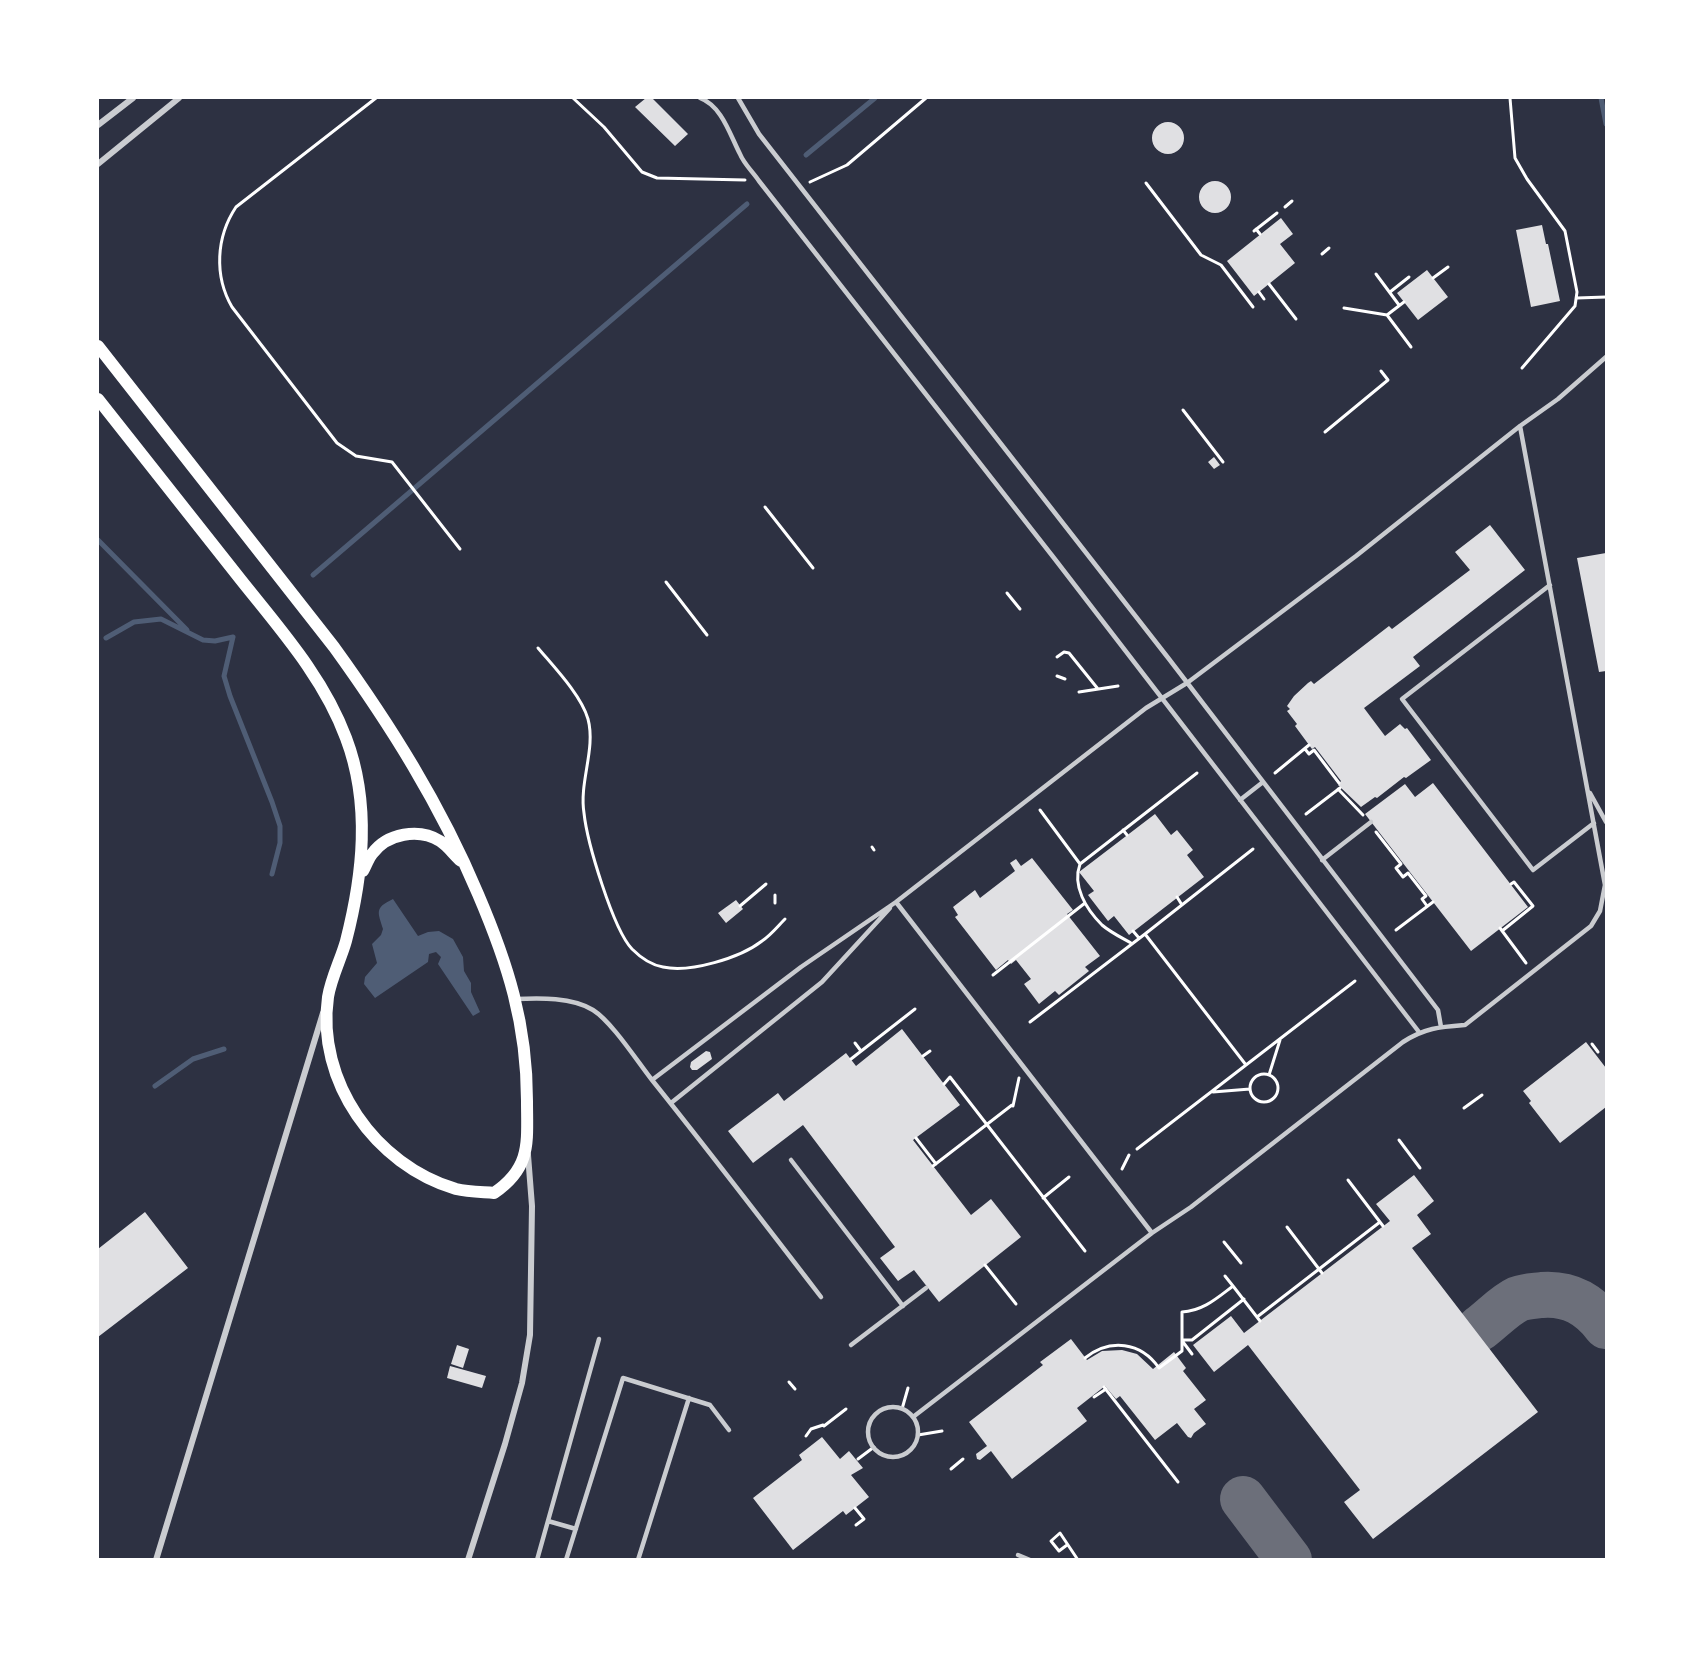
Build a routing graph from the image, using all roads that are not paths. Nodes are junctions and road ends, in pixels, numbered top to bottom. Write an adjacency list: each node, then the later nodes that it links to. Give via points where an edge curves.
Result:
1 (133, 98): 5 (street)
2 (179, 98): 6 (street)
3 (700, 98): 13 (lane, via 713,107 731,133 740,156)
4 (738, 98): 12 (lane, via 759,134)
5 (98, 125)
6 (98, 164)
7 (98, 346): 21 (main road, via 368,693 436,804)
8 (1606, 357): 10 (lane)
9 (98, 399): 22 (main road, via 289,641 328,699 356,773 361,811)
10 (1520, 426): 11 (lane); 12 (lane)
11 (1550, 585): 15 (lane); 18 (lane, via 1402,699 1533,870)
12 (1187, 683): 13 (lane); 14 (lane)
13 (1162, 698): 16 (lane); 24 (lane)
14 (1263, 782): 16 (lane); 20 (lane)
15 (1587, 788): 18 (lane); 19 (lane)
16 (1240, 800): 28 (lane)
17 (1370, 822): 20 (lane)
18 (1594, 822): 23 (lane)
19 (1606, 822)
20 (1322, 860): 27 (lane, via 1438,1010)
21 (466, 866): 22 (main road, via 440,841 409,833 381,845); 26 (main road)
22 (361, 876): 25 (main road)
23 (1605, 885): 27 (lane, via 1600,911 1575,940 1465,1025)
24 (896, 902): 29 (lane, via 801,967); 30 (lane, via 822,982); 33 (lane)
25 (328, 995): 31 (main road, via 329,1044 336,1073 364,1127 403,1164 458,1189 495,1193 515,1175); 45 (street)
26 (516, 999): 29 (lane, via 577,1003 594,1010); 31 (main road, via 527,1074)
27 (1441, 1027): 28 (lane)
28 (1419, 1032): 33 (lane)
29 (652, 1080): 30 (lane)
30 (671, 1103): 35 (lane)
31 (527, 1150): 46 (street, via 532,1206 530,1335 508,1434)
32 (791, 1160): 36 (lane)
33 (1152, 1233): 40 (lane)
34 (926, 1288): 36 (lane)
35 (821, 1297)
36 (903, 1306): 38 (lane)
37 (599, 1339): 42 (lane)
38 (851, 1345)
39 (689, 1398): 41 (lane, via 710,1405); 43 (lane, via 623,1378); 49 (lane)
40 (913, 1418): 40 (lane, via 918,1434 912,1449 898,1457 883,1455 874,1448 868,1431 873,1417 886,1408 902,1409)
41 (729, 1430)
42 (548, 1521): 43 (lane); 47 (lane)
43 (576, 1529): 48 (lane)
44 (1018, 1555): 50 (lane)
45 (156, 1560)
46 (468, 1560)
47 (537, 1560)
48 (566, 1560)
49 (638, 1560)
50 (1030, 1560)

